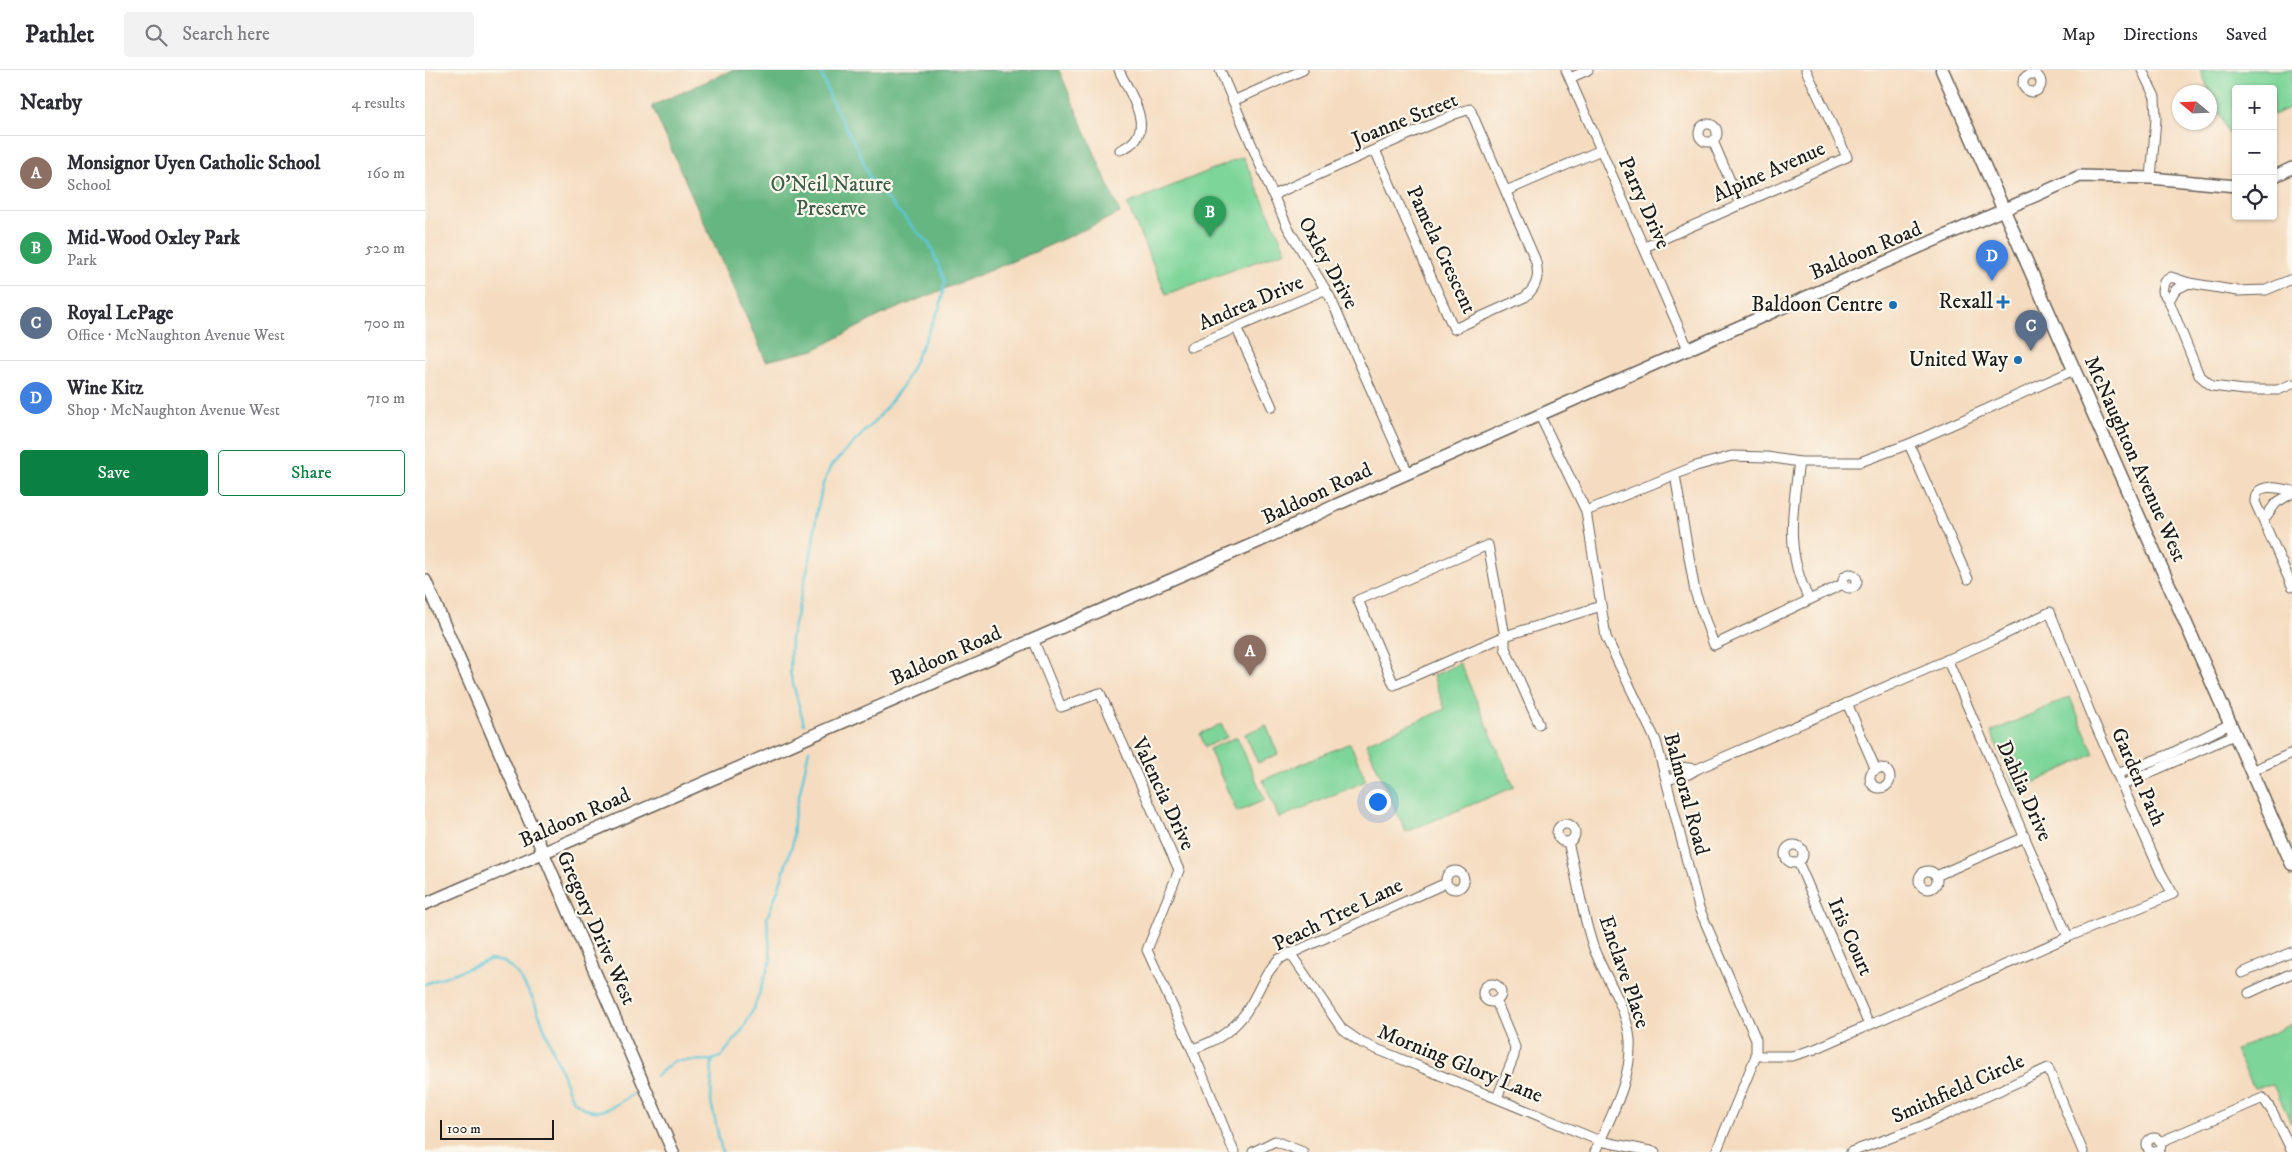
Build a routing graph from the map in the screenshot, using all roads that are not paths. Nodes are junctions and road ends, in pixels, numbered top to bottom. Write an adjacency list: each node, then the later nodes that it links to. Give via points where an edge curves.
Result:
1 (1119, 70): 11 (street, via 1141,123 1136,142)
2 (1219, 70): 9 (street, Oxley Drive)
3 (1303, 70): 9 (street)
4 (1588, 70): 8 (street)
5 (1806, 70): 20 (street, Alpine Avenue, via 1847,157)
6 (1942, 70): 21 (main road, McNaughton Avenue West)
7 (2142, 70): 16 (street, via 2155,97)
8 (1568, 74): 13 (street, Parry Drive)
9 (1233, 101): 19 (street, Oxley Drive)
10 (1713, 141): 20 (street)
11 (1120, 150)
12 (1375, 150): 18 (street, Joanne Street, via 1470,109); 18 (street, Pamela Crescent, via 1454,329 1525,297 1538,279 1535,259); 19 (street, Joanne Street)
13 (1601, 150): 18 (street); 22 (street, Parry Drive)
14 (2292, 168): 15 (street)
15 (2277, 175)
16 (2151, 178): 17 (street, Baldoon Road); 21 (street, Baldoon Road, via 2080,176)
17 (2232, 186)
18 (1505, 191)
19 (1273, 195): 25 (street, Oxley Drive)
20 (1739, 204): 22 (street, Alpine Avenue)
21 (2004, 211): 29 (street, Baldoon Road); 30 (main road, McNaughton Avenue West)
22 (1645, 247): 29 (street, Parry Drive)
23 (2292, 279): 24 (street, via 2266,290 2238,291)
24 (2189, 283): 26 (street, via 2175,290); 26 (street, via 2175,277 2167,279 2162,291)
25 (1324, 290): 27 (street, Andrea Drive); 36 (street, Oxley Drive, via 1330,297)
26 (2169, 301): 31 (street, via 2199,375 2212,386 2278,390)
27 (1237, 329): 28 (street, Andrea Drive); 32 (street)
28 (1191, 347)
29 (1689, 351): 33 (street, Baldoon Road)
30 (2074, 370): 34 (street); 52 (main road, McNaughton Avenue West)
31 (2292, 384)
32 (1271, 407)
33 (1540, 416): 36 (street, Baldoon Road); 39 (street, Balmoral Road)
34 (1909, 444): 35 (street, via 1860,462); 41 (street)
35 (1799, 462): 37 (street, via 1732,456); 45 (street, via 1792,518 1795,562)
36 (1408, 473): 48 (street, Baldoon Road)
37 (1675, 475): 39 (street); 45 (street, via 1695,592 1714,645)
38 (2292, 492): 40 (street, via 2276,502); 40 (street, via 2271,487 2260,490 2255,502)
39 (1586, 511): 46 (street, Balmoral Road)
40 (2264, 519): 44 (street)
41 (1968, 579)
42 (425, 580): 63 (street, Gregory Drive West)
43 (1843, 584): 45 (street)
44 (2292, 586)
45 (1809, 599)
46 (1601, 606): 47 (street); 54 (street, Balmoral Road, via 1607,637 1656,741)
47 (1505, 636): 47 (street, via 1488,544 1358,600 1394,685); 51 (street, via 1505,648)
48 (1033, 639): 63 (street, Baldoon Road); 77 (street, Valencia Drive, via 1061,707 1100,693 1179,870 1147,950)
49 (1947, 659): 50 (street, Garden Path); 58 (street, Garden Path, via 2050,612); 61 (street, Dahlia Drive)
50 (1847, 703): 55 (street, Garden Path); 56 (street)
51 (1539, 724)
52 (2232, 729): 57 (main road, McNaughton Avenue West); 58 (street); 60 (street)
53 (2292, 753): 57 (street)
54 (1663, 765): 55 (street); 59 (street, Balmoral Road)
55 (1697, 769): 59 (street, Garden Path)
56 (1876, 770)
57 (2251, 771): 65 (main road, McNaughton Avenue West)
58 (2117, 774): 60 (street, Garden Path)
59 (1667, 780): 78 (street, Balmoral Road, via 1699,908 1756,1039)
60 (2122, 784): 69 (street, Garden Path, via 2173,894)
61 (2025, 837): 66 (street); 69 (street, Dahlia Drive)
62 (1568, 842): 80 (street, Enclave Place, via 1594,948 1626,1024 1629,1039 1628,1067)
63 (543, 853): 68 (street, Baldoon Road); 83 (street, Gregory Drive West)
64 (1798, 862): 76 (street, Iris Court)
65 (2292, 864)
66 (1937, 876)
67 (1446, 883): 71 (street, Peach Tree Lane)
68 (425, 904)
69 (2068, 937): 76 (street, Garden Path)
70 (2292, 952): 72 (street)
71 (1290, 953): 77 (street, Peach Tree Lane, via 1269,968 1244,1017 1232,1030 1208,1045); 79 (street, Morning Glory Lane, via 1334,1019 1351,1037)
72 (2242, 973)
73 (2292, 973): 74 (street)
74 (2249, 993)
75 (1496, 1001): 79 (street, via 1515,1047)
76 (1869, 1025): 78 (street, Garden Path, via 1801,1054)
77 (1192, 1049): 84 (street, Valencia Drive)
78 (1756, 1056): 89 (street, Balmoral Road)
79 (1497, 1098): 80 (street, Morning Glory Lane)
80 (1600, 1141): 87 (street, Enclave Place); 88 (street, Morning Glory Lane)
81 (2160, 1142): 82 (street, via 2263,1098)
82 (2292, 1151)
83 (673, 1152)
84 (1234, 1152)
85 (1253, 1152): 86 (street, via 1275,1140)
86 (1303, 1152)
87 (1595, 1152)
88 (1655, 1152)
89 (1717, 1152)
90 (1851, 1152): 91 (street, Smithfield Circle, via 1920,1127 2048,1068)
91 (2083, 1152)

